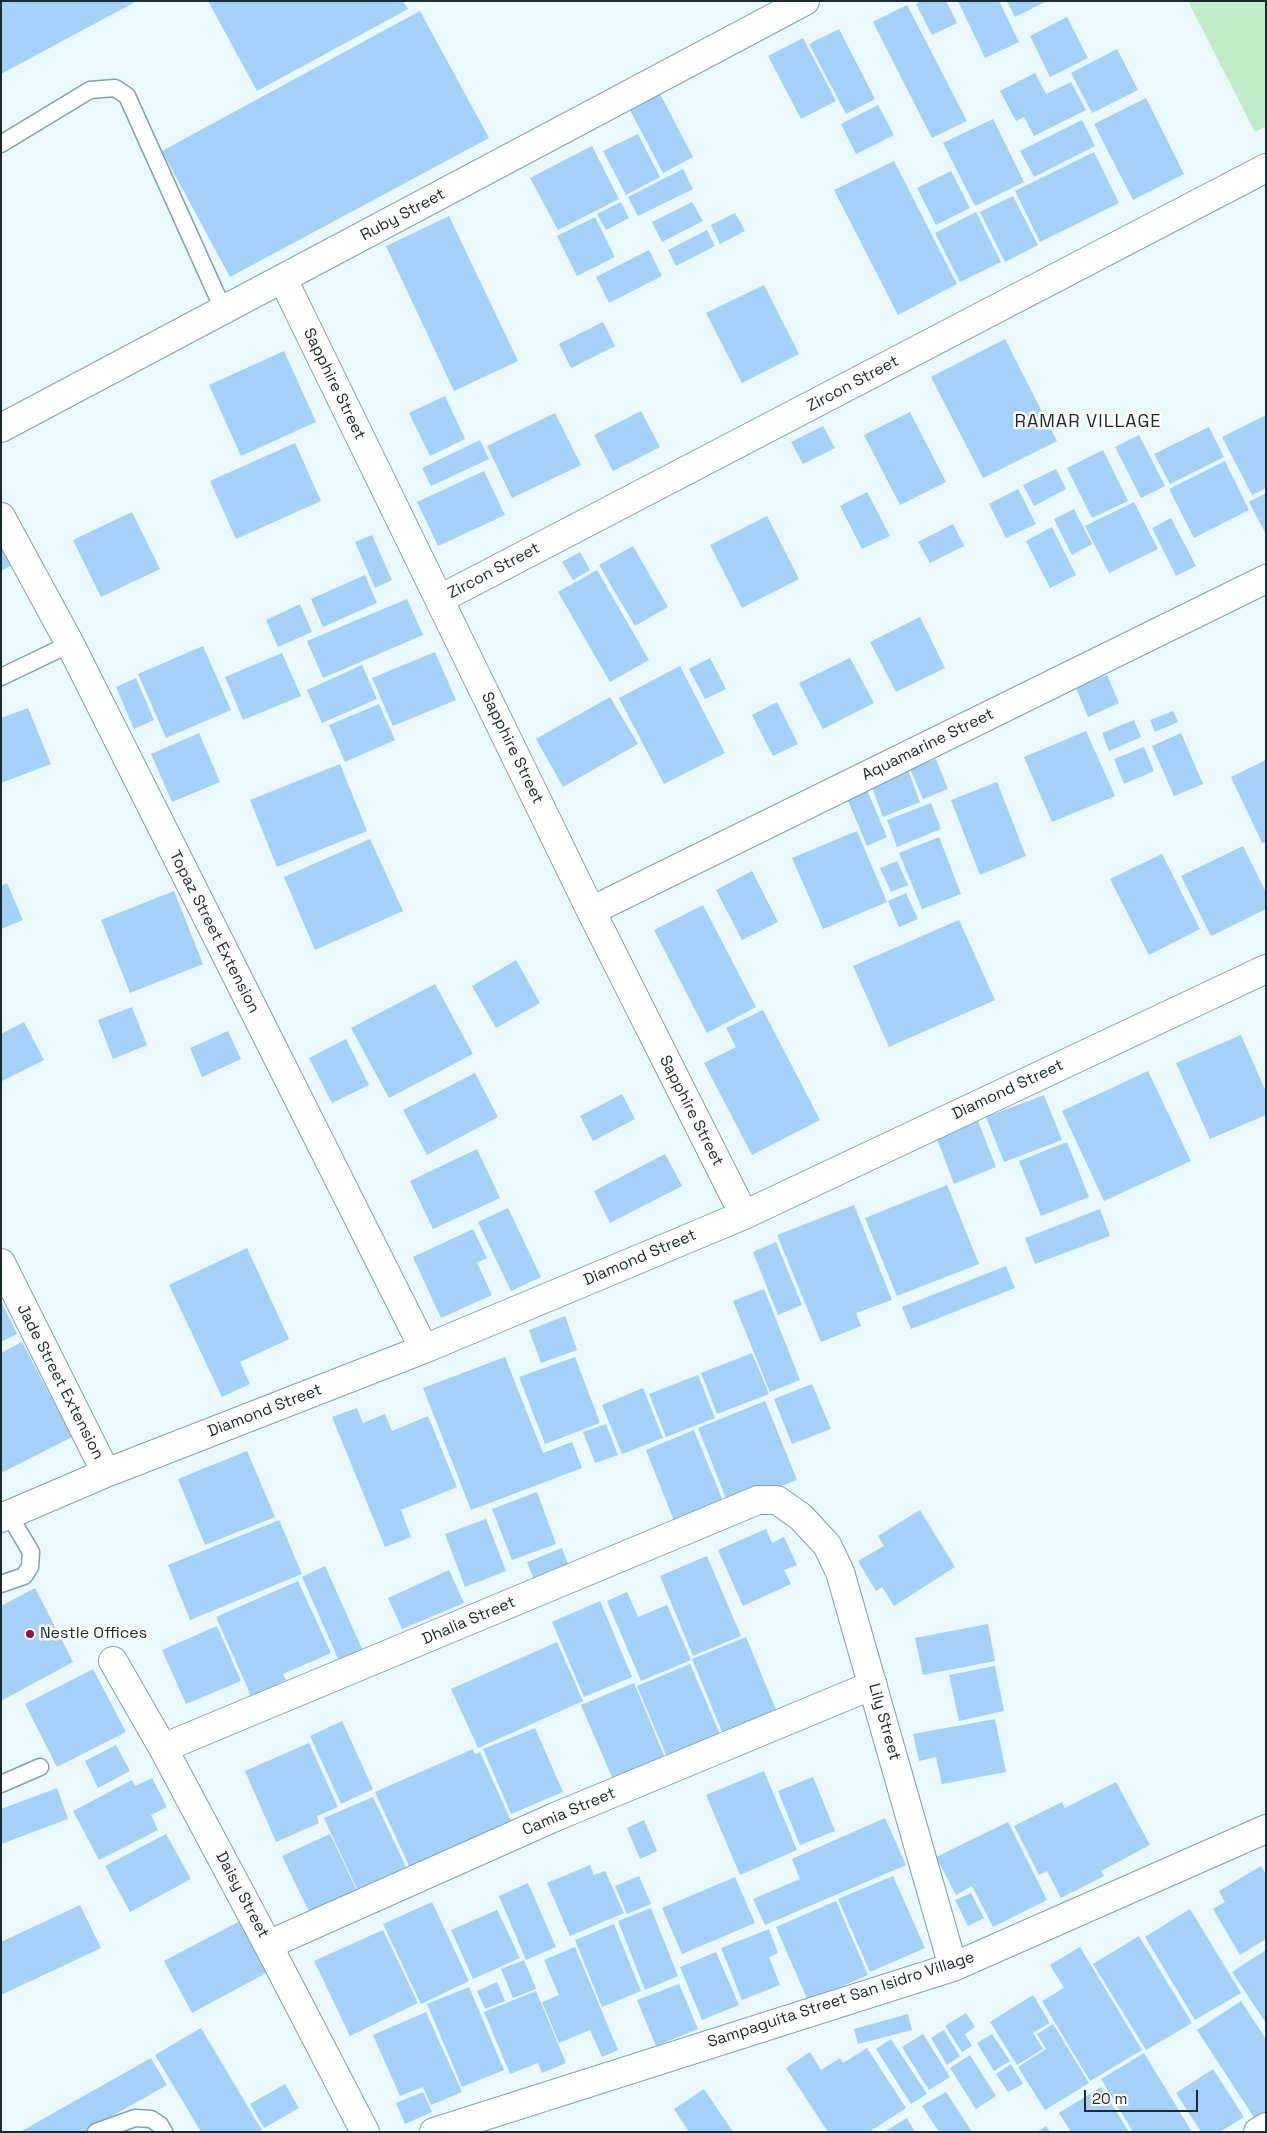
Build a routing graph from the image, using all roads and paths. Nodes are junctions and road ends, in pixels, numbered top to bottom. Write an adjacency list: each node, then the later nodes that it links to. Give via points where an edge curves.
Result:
1 (805, 1): 4 (street, Ruby Street)
2 (1, 144): 5 (lane, via 90,90 115,88 127,96)
3 (1266, 168): 9 (street, Zircon Street)
4 (283, 280): 5 (street, Ruby Street); 9 (street, Sapphire Street)
5 (223, 309): 6 (street, Ruby Street)
6 (1, 428)
7 (1, 517): 10 (street, Topaz Street Extension)
8 (1266, 579): 12 (street, Aquamarine Street)
9 (440, 600): 12 (street, Sapphire Street)
10 (70, 644): 11 (lane); 16 (street, Topaz Street Extension)
11 (1, 677)
12 (591, 911): 14 (street, Sapphire Street)
13 (1266, 969): 14 (street, Diamond Street)
14 (744, 1215): 16 (street, Diamond Street)
15 (1, 1263): 17 (street, Jade Street Extension)
16 (424, 1349): 17 (street, Diamond Street)
17 (106, 1473): 19 (street, Diamond Street)
18 (776, 1500): 22 (street, Lily Street, via 801,1517 827,1545 840,1572); 23 (street, Dhalia Street, via 758,1500)
19 (5, 1516): 20 (lane, via 31,1552 30,1567 24,1576)
20 (1, 1584)
21 (113, 1661): 23 (street, Daisy Street)
22 (873, 1684): 27 (street, Camia Street, via 555,1817); 28 (street, Lily Street)
23 (163, 1748): 27 (street, Daisy Street)
24 (40, 1767): 25 (lane)
25 (1, 1784)
26 (1266, 1829): 28 (street, Sampaguita Street San Isidro Village)
27 (268, 1944): 32 (street, Daisy Street)
28 (954, 1967): 33 (street, Sampaguita Street San Isidro Village)
29 (1266, 2127): 34 (street)
30 (96, 2132): 31 (lane, via 135,2118 151,2119 160,2124)
31 (164, 2132)
32 (365, 2132)
33 (434, 2132)
34 (1258, 2132)

